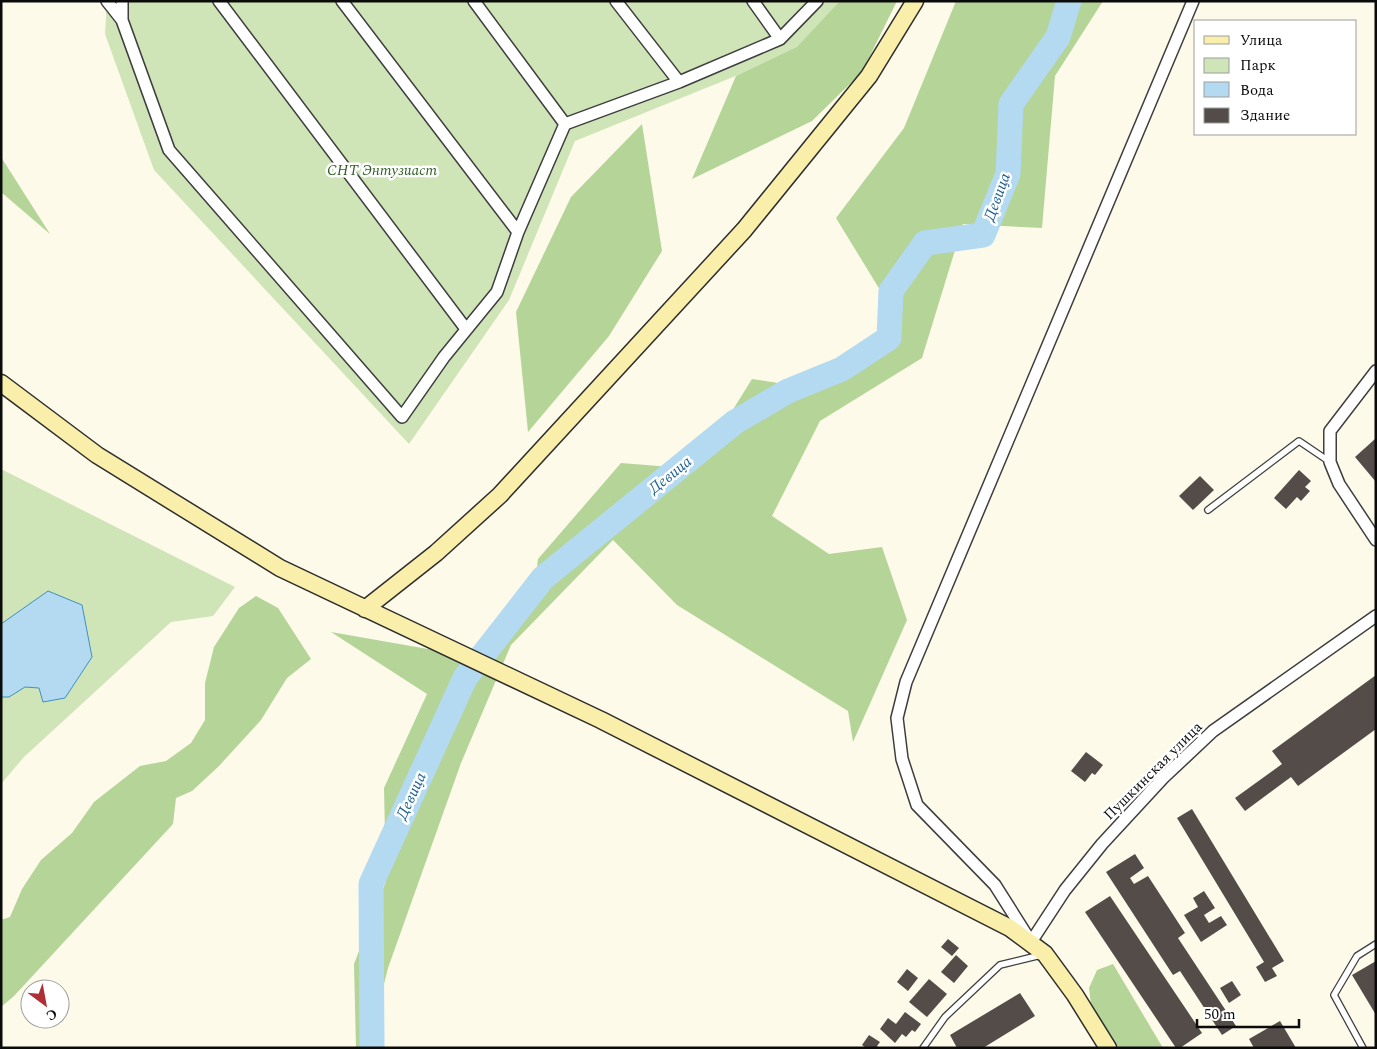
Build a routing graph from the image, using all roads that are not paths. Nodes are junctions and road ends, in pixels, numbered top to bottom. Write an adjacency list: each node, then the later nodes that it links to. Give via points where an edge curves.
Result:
1 (107, 1): 11 (street)
2 (122, 1): 11 (street)
3 (219, 1): 16 (street)
4 (342, 1): 15 (street)
5 (474, 1): 14 (street)
6 (616, 1): 13 (street)
7 (753, 1): 12 (street)
8 (817, 1): 12 (street)
9 (915, 1): 22 (street, via 869,76 744,230 500,496)
10 (1193, 1): 24 (street, via 946,585 906,682 897,718 902,759 917,805 995,885)
11 (122, 20): 16 (street, via 169,150 402,417)
12 (780, 38): 13 (street)
13 (679, 82): 14 (street)
14 (565, 124): 15 (street)
15 (518, 232): 16 (street, via 497,292)
16 (466, 329)
17 (1376, 371): 19 (street, via 1330,431)
18 (1, 383): 22 (street, via 97,455 280,568)
19 (1330, 462): 20 (lane, via 1299,441); 21 (street, via 1339,484)
20 (1208, 510)
21 (1376, 540)
22 (366, 609): 24 (street, via 601,720 1010,928)
23 (1376, 616): 24 (street, Пушкинская улица, via 1214,731 1170,772 1102,844 1065,890)
24 (1031, 942): 26 (street)
25 (1376, 944): 29 (lane, via 1357,956 1334,995)
26 (1045, 954): 27 (lane, via 1000,965 945,1017); 28 (street)
27 (923, 1048)
28 (1108, 1048)
29 (1363, 1048)

